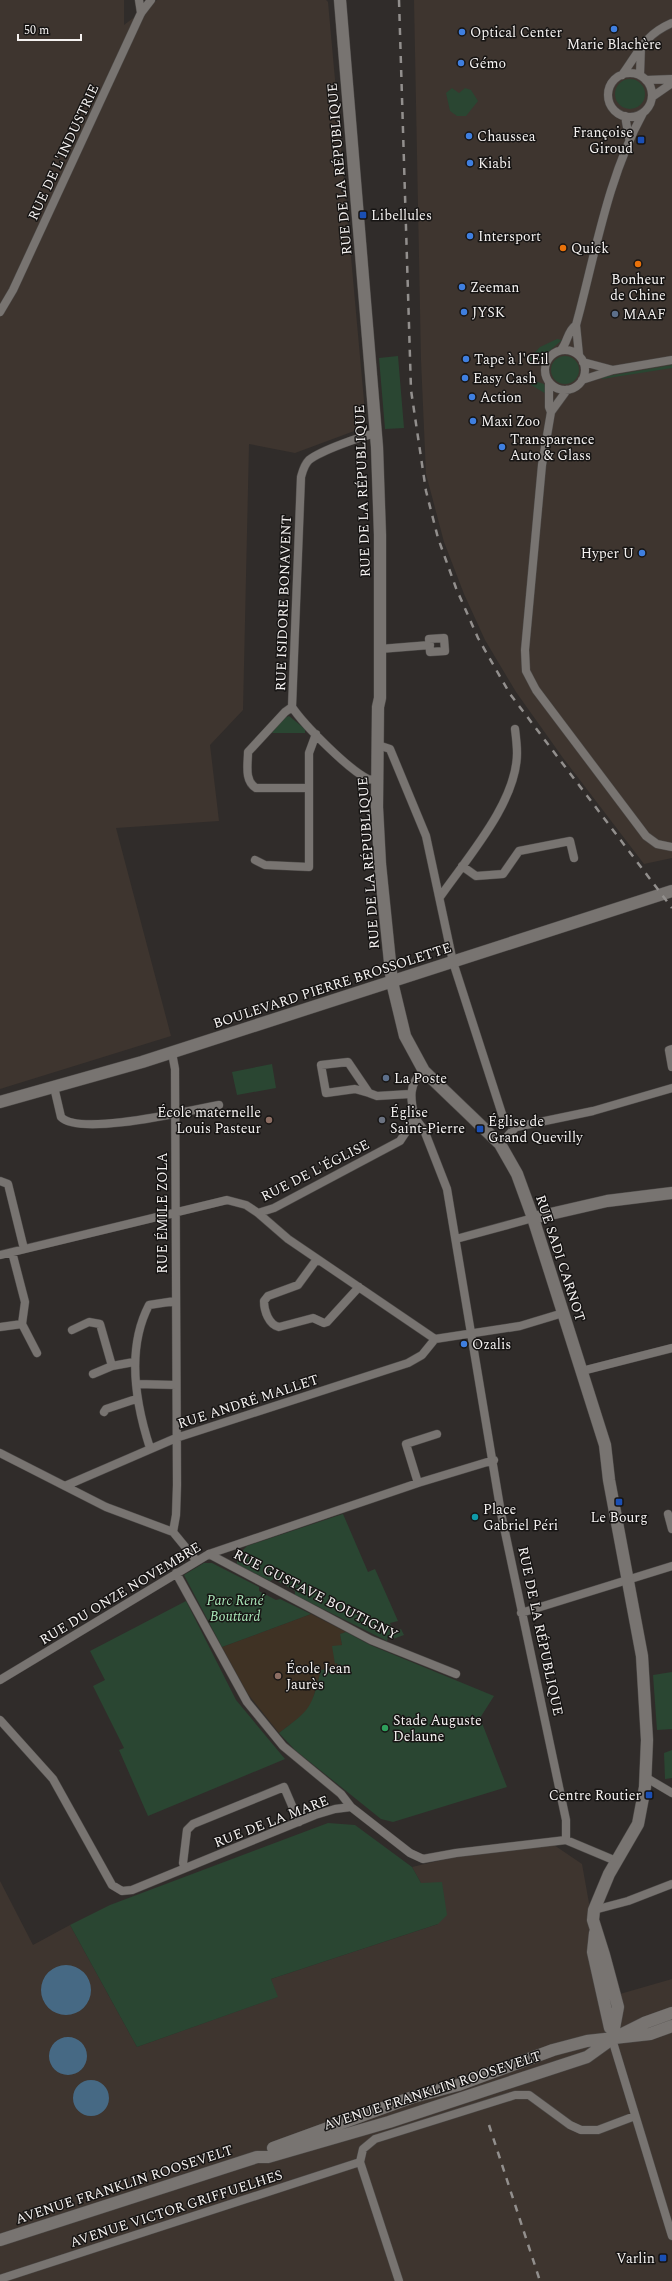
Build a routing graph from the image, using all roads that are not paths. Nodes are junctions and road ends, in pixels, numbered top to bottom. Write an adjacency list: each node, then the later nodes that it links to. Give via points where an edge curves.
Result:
1 (139, 0): 4 (street)
2 (150, 0): 4 (street, RUE DE L'INDUSTRIE)
3 (340, 0): 25 (street, RUE DE LA RÉPUBLIQUE)
4 (141, 13): 15 (street, RUE DE L'INDUSTRIE, via 13,290)
5 (672, 23): 6 (street, via 660,28)
6 (641, 45): 7 (street); 8 (street)
7 (622, 74): 8 (street, via 634,73); 13 (street, via 612,82 609,96 613,108)
8 (643, 77): 9 (street); 11 (street, via 651,88)
9 (672, 79)
10 (672, 83): 11 (street)
11 (652, 97): 12 (street)
12 (642, 113): 13 (street); 14 (street)
13 (625, 116): 14 (street)
14 (630, 139): 16 (street, via 616,176)
15 (0, 312)
16 (576, 325): 17 (street, via 571,328 566,344); 18 (street)
17 (561, 350): 18 (street, via 572,351); 22 (street, via 552,354 545,363 545,373)
18 (581, 359): 20 (street); 21 (street, via 584,374)
19 (672, 360): 20 (street)
20 (613, 370): 21 (street)
21 (582, 380): 23 (street)
22 (549, 382): 23 (street, via 557,388); 24 (street)
23 (567, 390): 24 (street)
24 (551, 412): 34 (street, via 542,465 525,650 526,670 536,690 646,836 657,844)
25 (376, 433): 27 (street, RUE DE LA RÉPUBLIQUE, via 380,535); 28 (street, RUE ISIDORE BONAVENT, via 361,436 312,458 303,468)
26 (430, 645): 27 (street)
27 (380, 649): 31 (street, RUE DE LA RÉPUBLIQUE)
28 (292, 707): 30 (street, RUE ISIDORE BONAVENT); 33 (street, via 284,712 248,752 248,780 256,788)
29 (515, 729): 37 (street, via 518,754 506,799)
30 (316, 734): 32 (street, RUE ISIDORE BONAVENT, via 356,772 370,780); 33 (street, via 309,753)
31 (378, 745): 32 (street, RUE DE LA RÉPUBLIQUE); 39 (street, via 390,749 426,836)
32 (377, 779): 41 (street, RUE DE LA RÉPUBLIQUE, via 380,864)
33 (308, 788): 36 (street, via 309,867 265,865)
34 (672, 847)
35 (574, 858): 37 (street, via 570,841 519,851 503,874 476,876)
36 (256, 860)
37 (462, 866): 39 (street)
38 (672, 891): 40 (street, BOULEVARD PIERRE BROSSOLETTE)
39 (440, 897): 40 (street)
40 (453, 962): 41 (street, BOULEVARD PIERRE BROSSOLETTE); 54 (street, via 502,1114 507,1122)
41 (392, 982): 43 (street, BOULEVARD PIERRE BROSSOLETTE); 45 (street, RUE SADI CARNOT, via 405,1036)
42 (672, 1049): 44 (street, via 669,1050)
43 (172, 1053): 46 (street, BOULEVARD PIERRE BROSSOLETTE); 52 (street, RUE ÉMILE ZOLA, via 175,1069)
44 (672, 1067)
45 (424, 1071): 49 (street, via 415,1078); 55 (street, RUE SADI CARNOT)
46 (54, 1087): 50 (street, BOULEVARD PIERRE BROSSOLETTE); 52 (street, via 61,1117 68,1122 118,1124)
47 (672, 1088): 54 (street, via 593,1111)
48 (369, 1093): 48 (street, via 355,1090 326,1093 320,1065 348,1062); 49 (street, via 377,1096)
49 (410, 1094): 53 (street)
50 (0, 1102)
51 (219, 1105): 52 (street)
52 (174, 1114): 58 (street, RUE ÉMILE ZOLA)
53 (415, 1118): 59 (street, RUE DE L'ÉGLISE, via 400,1141 274,1208); 61 (street, RUE DE LA RÉPUBLIQUE, via 424,1130 447,1189)
54 (516, 1127): 55 (street)
55 (500, 1144): 60 (street, RUE SADI CARNOT, via 517,1174)
56 (0, 1180): 62 (street, via 8,1184)
57 (672, 1193): 60 (street, via 607,1201)
58 (174, 1212): 59 (street, RUE DE L'ÉGLISE, via 227,1200); 62 (street, RUE DE L'ÉGLISE); 67 (street, RUE ÉMILE ZOLA)
59 (258, 1213): 65 (street, via 288,1239)
60 (533, 1218): 61 (street); 68 (street, RUE SADI CARNOT)
61 (456, 1239): 72 (street, RUE DE LA RÉPUBLIQUE)
62 (24, 1249): 63 (street, RUE DE L'ÉGLISE)
63 (12, 1252): 64 (street, RUE DE L'ÉGLISE); 69 (street, via 25,1302)
64 (0, 1255)
65 (317, 1259): 66 (street); 66 (street, via 298,1285 268,1296 264,1301 271,1322 275,1326 314,1319 324,1324)
66 (359, 1287): 73 (street)
67 (175, 1301): 76 (street, via 149,1305 140,1322); 81 (street, RUE ÉMILE ZOLA)
68 (563, 1313): 72 (street, via 520,1326); 78 (street, RUE SADI CARNOT)
69 (22, 1324): 70 (street); 75 (street)
70 (0, 1327)
71 (72, 1330): 77 (street, via 90,1322 100,1324)
72 (471, 1334): 73 (street); 88 (street, RUE DE LA RÉPUBLIQUE)
73 (435, 1339): 85 (street, RUE ANDRÉ MALLET, via 422,1355 408,1363)
74 (672, 1348): 78 (street)
75 (37, 1353)
76 (134, 1362): 77 (street); 80 (street)
77 (112, 1366): 79 (street)
78 (582, 1371): 98 (street, RUE SADI CARNOT, via 605,1445)
79 (93, 1374)
80 (137, 1384): 81 (street); 82 (street)
81 (176, 1385): 85 (street, RUE ÉMILE ZOLA)
82 (136, 1399): 83 (street, via 106,1409); 86 (street)
83 (104, 1412)
84 (437, 1434): 89 (street, via 406,1444)
85 (176, 1438): 86 (street, RUE ANDRÉ MALLET); 93 (street, RUE ÉMILE ZOLA, via 176,1515)
86 (150, 1448): 90 (street, RUE ANDRÉ MALLET)
87 (0, 1453): 90 (street)
88 (494, 1460): 89 (street, RUE DU ONZE NOVEMBRE); 99 (street, RUE DE LA RÉPUBLIQUE, via 501,1512)
89 (418, 1483): 94 (street, RUE DU ONZE NOVEMBRE)
90 (65, 1486): 93 (street, via 106,1507)
91 (668, 1514): 92 (street)
92 (672, 1529)
93 (173, 1532): 95 (street)
94 (209, 1554): 95 (street, RUE DU ONZE NOVEMBRE); 100 (street, RUE GUSTAVE BOUTIGNY, via 371,1640)
95 (196, 1560): 97 (street, RUE DU ONZE NOVEMBRE)
96 (672, 1566): 98 (street)
97 (176, 1573): 101 (street, RUE DU ONZE NOVEMBRE); 105 (street, via 247,1702 283,1746 341,1794)
98 (628, 1580): 99 (street); 103 (street, RUE SADI CARNOT, via 642,1656 647,1740)
99 (521, 1613): 107 (street, RUE DE LA RÉPUBLIQUE, via 566,1820)
100 (456, 1674)
101 (0, 1680)
102 (0, 1720): 109 (street, RUE DE LA MARE, via 53,1779 112,1885 122,1891 132,1890)
103 (645, 1777): 104 (street); 108 (street, RUE SADI CARNOT, via 638,1824)
104 (672, 1793)
105 (351, 1807): 106 (street, RUE DE LA MARE, via 335,1808); 107 (street, RUE DE LA MARE, via 410,1853 423,1859)
106 (299, 1822): 109 (street, RUE DE LA MARE); 109 (street, via 284,1787 192,1824 187,1830 183,1863)
107 (566, 1840): 108 (street, RUE DE LA MARE)
108 (616, 1861): 111 (street, RUE SADI CARNOT)
109 (185, 1868)
110 (672, 1884): 111 (street, via 628,1901)
111 (594, 1910): 114 (street, RUE SADI CARNOT, via 595,1928 618,2007)
112 (672, 2013): 114 (street, AVENUE FRANKLIN ROOSEVELT, via 644,2023)
113 (672, 2026): 114 (street, AVENUE FRANKLIN ROOSEVELT, via 650,2034)
114 (612, 2040): 115 (street); 118 (street, AVENUE FRANKLIN ROOSEVELT, via 592,2055 478,2094 268,2157 256,2158)
115 (635, 2116): 116 (street, via 598,2130 581,2130 529,2095 515,2095 374,2140 363,2149); 117 (street)
116 (360, 2162): 119 (street, AVENUE VICTOR GRIFFUELHES); 120 (street)
117 (672, 2236)
118 (0, 2240)
119 (0, 2279)
120 (399, 2281)

